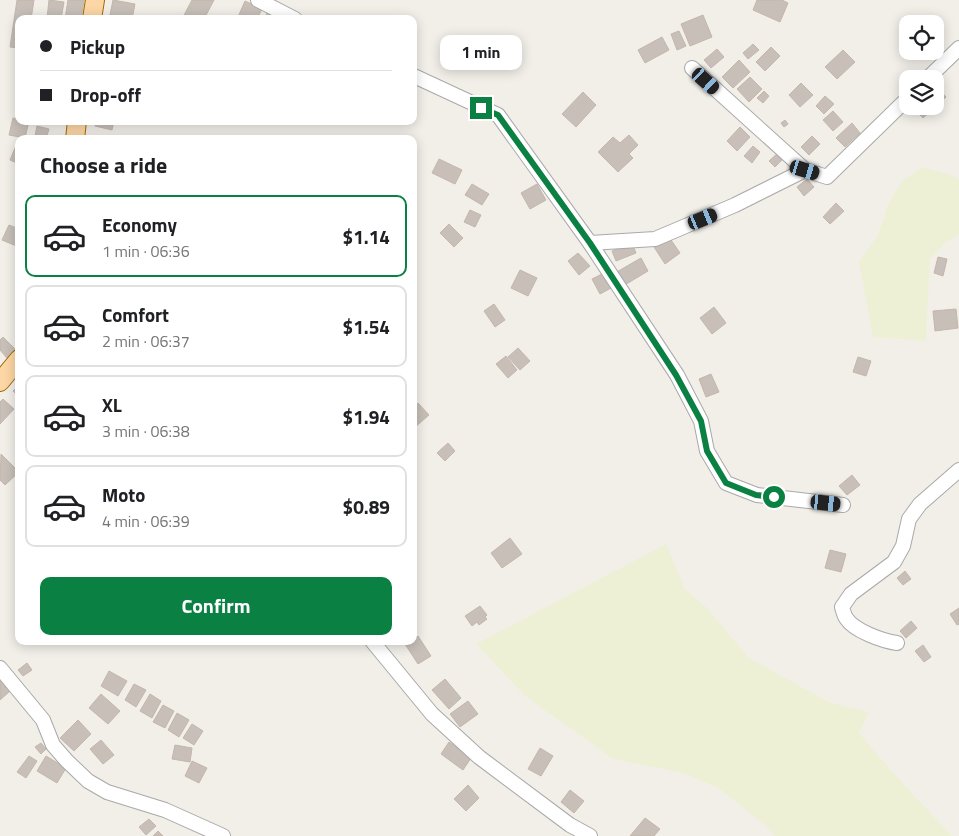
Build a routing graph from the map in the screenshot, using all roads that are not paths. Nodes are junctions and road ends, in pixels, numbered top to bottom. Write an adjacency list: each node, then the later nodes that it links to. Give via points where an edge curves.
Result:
1 (95, 0): 3 (main road)
2 (258, 0): 4 (street)
3 (93, 15)
4 (287, 15)
5 (959, 48): 7 (street)
6 (692, 68): 10 (street)
7 (936, 70)
8 (417, 77): 11 (street, via 498,115)
9 (899, 107): 10 (street, via 827,177)
10 (805, 170): 11 (street, via 735,205 655,239)
11 (590, 243): 15 (street, via 676,375 701,421 707,451 726,483 756,495)
12 (15, 367): 13 (main road)
13 (0, 382)
14 (959, 470): 16 (street, via 920,504 910,519 903,546 894,562 851,594 842,607 847,620 866,633)
15 (843, 505)
16 (897, 643)
17 (375, 645): 20 (street, via 432,714 479,757 570,826)
18 (0, 668): 19 (street, via 43,720 53,745 88,781 106,792 165,810)
19 (223, 836)
20 (590, 836)

